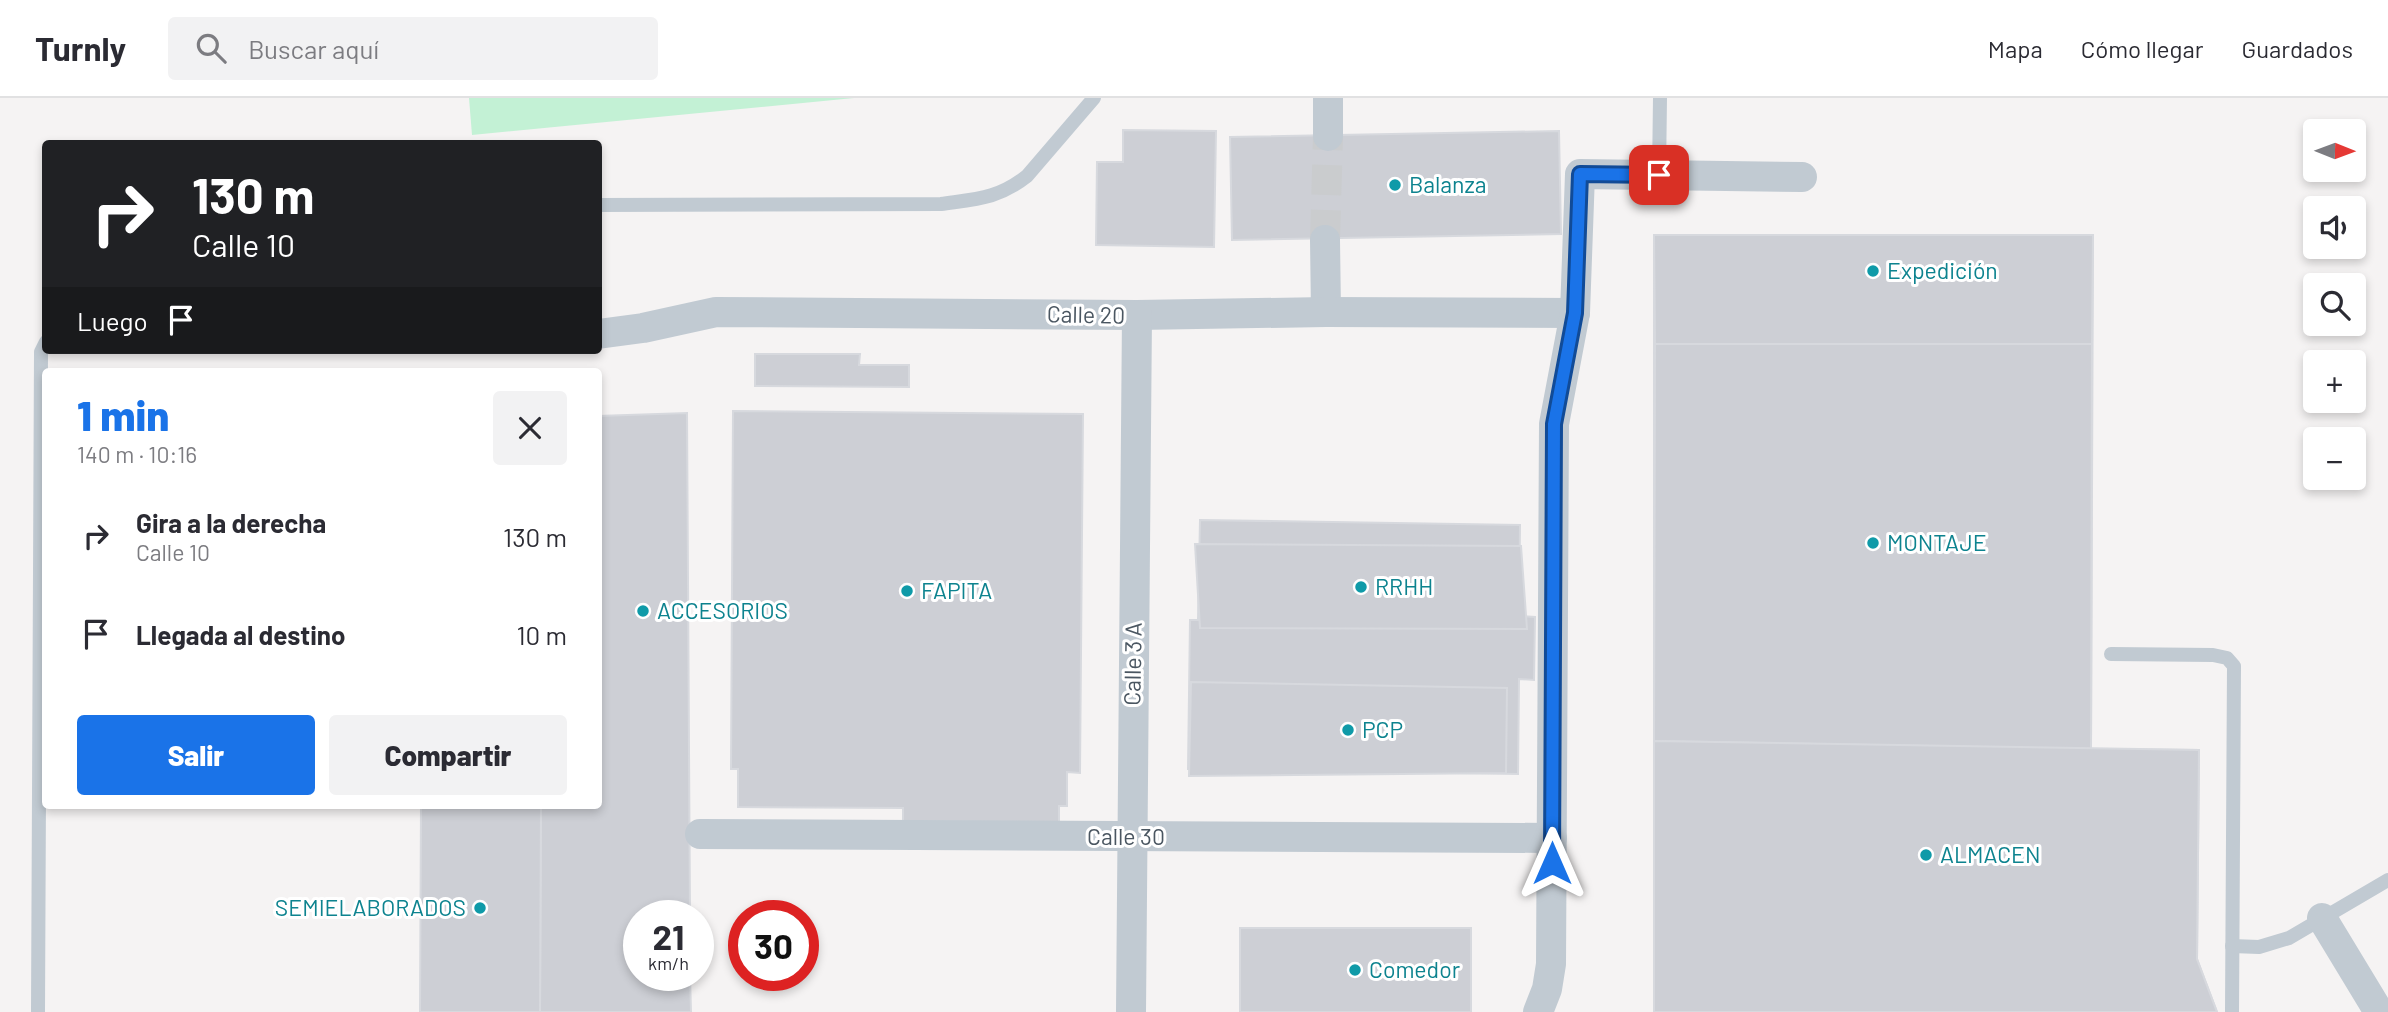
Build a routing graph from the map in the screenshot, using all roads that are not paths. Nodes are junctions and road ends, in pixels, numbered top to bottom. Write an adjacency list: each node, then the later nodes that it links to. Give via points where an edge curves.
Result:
1 (1094, 98): 7 (lane, via 1027,177 992,197 941,204)
2 (1328, 98): 4 (street)
3 (1660, 98): 5 (lane)
4 (1328, 136)
5 (1659, 175): 6 (street); 10 (street, via 1580,174)
6 (1802, 177)
7 (602, 205)
8 (1325, 240): 9 (street)
9 (1326, 312): 10 (street, Calle 20); 11 (street, Calle 20)
10 (1575, 313): 17 (street, via 1554,424)
11 (1137, 315): 12 (street, Calle 20, via 716,312); 16 (street, Calle 3 A)
12 (602, 333)
13 (42, 350): 21 (lane)
14 (2111, 654): 20 (lane, via 2213,655 2227,658 2234,666)
15 (700, 834): 16 (street, Calle 30)
16 (1131, 837): 17 (street, Calle 30); 22 (street, Calle 3 A)
17 (1552, 838): 23 (street, via 1551,964)
18 (2388, 880): 19 (lane)
19 (2322, 918): 20 (lane, via 2272,944); 25 (street)
20 (2232, 946): 24 (lane)
21 (38, 1012)
22 (1131, 1012)
23 (1538, 1012)
24 (2232, 1012)
25 (2379, 1012)

